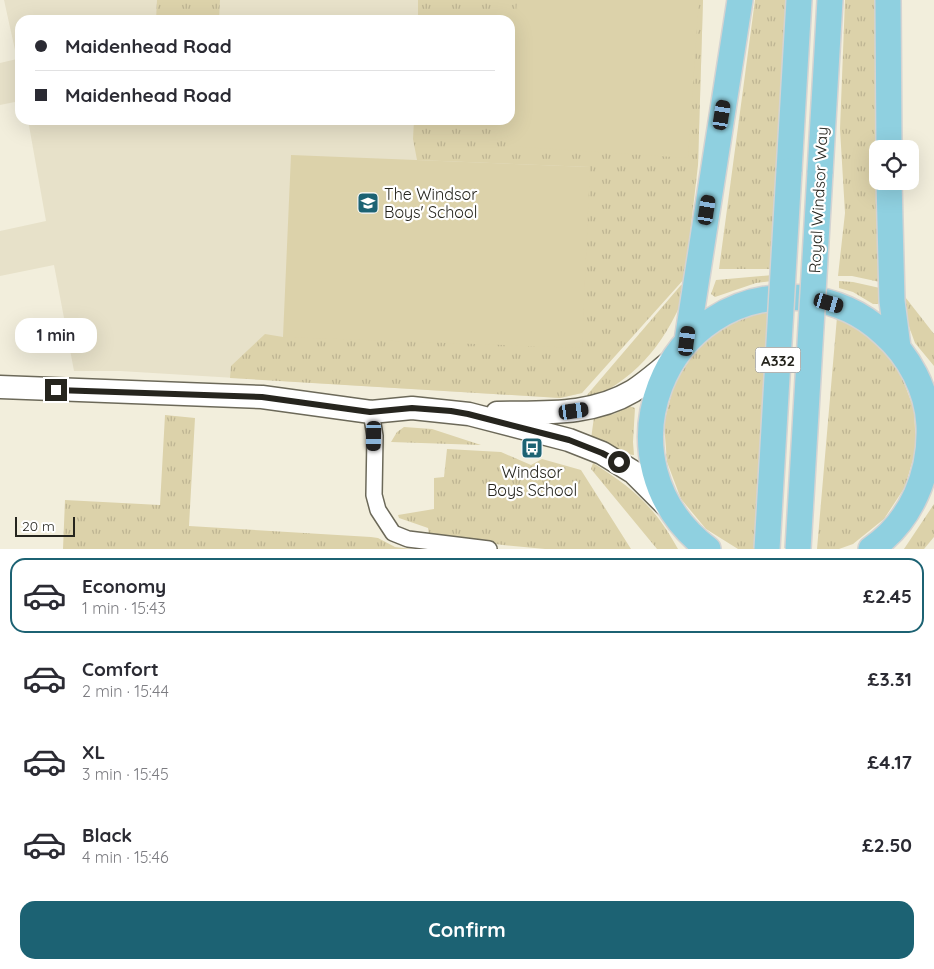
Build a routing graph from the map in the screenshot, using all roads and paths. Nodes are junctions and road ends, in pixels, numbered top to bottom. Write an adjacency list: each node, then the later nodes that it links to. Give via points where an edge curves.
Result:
1 (740, 0): 7 (main road)
2 (799, 0): 19 (main road, Royal Windsor Way / A332, bridge)
3 (830, 0): 20 (main road, Royal Windsor Way / A332, bridge)
4 (888, 0): 5 (main road)
5 (889, 140)
6 (889, 190): 8 (main road, via 892,301)
7 (681, 350): 8 (main road, via 707,324 724,313 760,300 788,296 818,299 861,316 878,328); 12 (street, via 648,380 605,404 558,412); 15 (main road, via 664,375 652,412 650,433 654,468)
8 (904, 357): 9 (main road); 14 (main road, via 924,398 929,439 923,478)
9 (934, 386)
10 (0, 387): 11 (street, via 262,397)
11 (370, 412): 12 (street, via 412,408); 16 (street, via 374,436 374,495 378,510 393,533 408,539)
12 (468, 414): 15 (street, via 562,438 602,453 648,484)
13 (934, 484): 14 (main road)
14 (904, 516): 21 (main road); 22 (main road)
15 (677, 518): 17 (main road); 18 (main road)
16 (489, 549)
17 (692, 549)
18 (708, 549)
19 (767, 549)
20 (798, 549)
21 (871, 549)
22 (889, 549)

